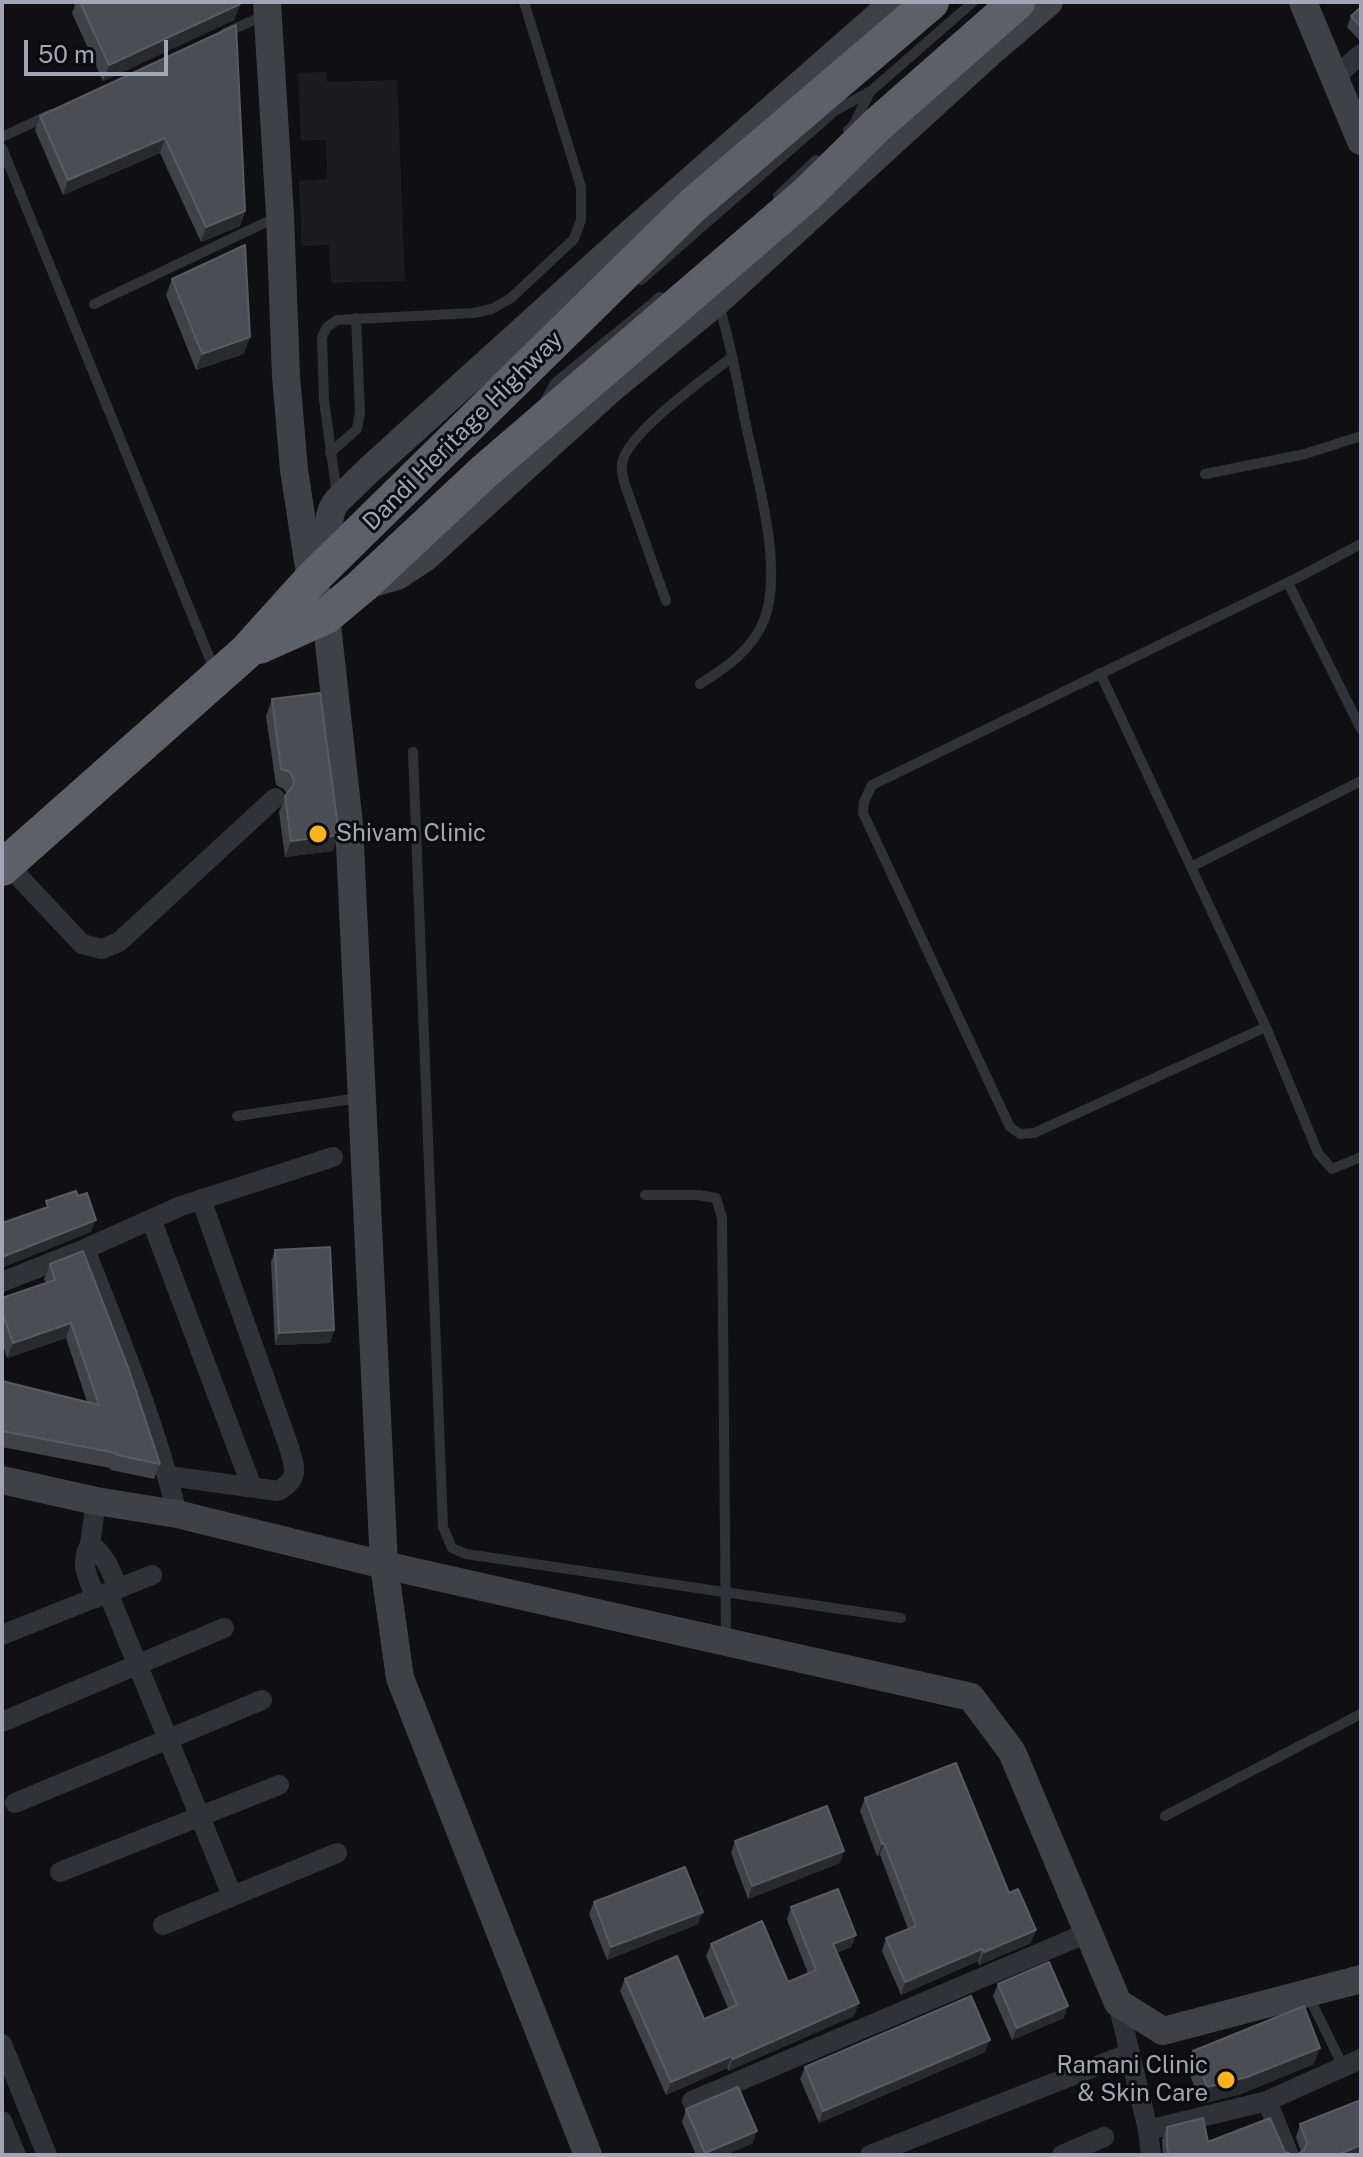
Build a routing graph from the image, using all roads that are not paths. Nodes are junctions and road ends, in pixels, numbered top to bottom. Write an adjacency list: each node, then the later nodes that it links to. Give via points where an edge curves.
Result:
1 (524, 2): 25 (lane, via 581,187 581,220 574,239 492,309)
2 (894, 2): 32 (street)
3 (931, 2): 33 (highway, Dandi Heritage Highway, via 692,206)
4 (973, 2): 12 (lane)
5 (1017, 2): 21 (highway, via 876,126)
6 (1049, 2): 21 (street)
7 (1303, 2): 11 (street)
8 (267, 8): 9 (lane); 20 (street)
9 (212, 40)
10 (1361, 54): 11 (street)
11 (1335, 77): 16 (street)
12 (871, 91): 14 (lane, via 853,126); 22 (lane, via 836,110)
13 (59, 110): 15 (lane)
14 (841, 136)
15 (2, 137)
16 (1361, 141)
17 (830, 147): 19 (lane)
18 (2, 148): 42 (lane)
19 (772, 202)
20 (280, 215): 24 (lane); 35 (street, via 294,470)
21 (715, 289): 26 (lane); 27 (highway); 37 (street, via 426,557 397,576)
22 (630, 291)
23 (664, 294): 27 (lane, via 555,383)
24 (94, 304)
25 (356, 318): 29 (lane, via 357,429); 29 (lane, via 337,320 322,337)
26 (732, 357): 38 (lane, via 651,422 622,463); 43 (lane, via 769,532 771,586 765,619 750,645)
27 (540, 424): 37 (highway)
28 (1361, 436): 30 (lane, via 1305,454)
29 (330, 453): 32 (lane)
30 (1205, 474)
31 (420, 489): 33 (lane)
32 (338, 500): 35 (street, via 328,523)
33 (387, 506): 35 (highway, Dandi Heritage Highway)
34 (1361, 544): 36 (lane)
35 (323, 569): 39 (street); 40 (highway, Dandi Heritage Highway)
36 (1288, 583): 41 (lane); 44 (lane)
37 (362, 586): 39 (highway)
38 (666, 601)
39 (326, 616): 40 (highway); 51 (street, via 349,824)
40 (246, 652): 42 (highway, Dandi Heritage Highway)
41 (1100, 673): 49 (lane); 50 (lane, via 872,785 864,802 863,813 1010,1127 1020,1134 1034,1133)
42 (218, 678): 48 (highway, Dandi Heritage Highway)
43 (700, 684)
44 (1361, 729)
45 (413, 752): 68 (lane, via 443,1527 452,1548 466,1554)
46 (1361, 781): 49 (lane)
47 (275, 798): 48 (street, via 119,942 102,949 82,944)
48 (4, 862)
49 (1191, 867): 50 (lane)
50 (1266, 1027): 54 (lane, via 1318,1153 1332,1169)
51 (361, 1098): 52 (lane); 65 (street)
52 (237, 1116)
53 (333, 1157): 56 (street)
54 (1361, 1157)
55 (645, 1195): 68 (lane, via 716,1198 722,1218)
56 (201, 1199): 57 (street); 62 (street, via 296,1471 290,1484 278,1491)
57 (151, 1219): 58 (street); 62 (street)
58 (85, 1249): 59 (street); 60 (street)
59 (2, 1282)
60 (168, 1476): 62 (street); 64 (street)
61 (2, 1480): 63 (street)
62 (252, 1487)
63 (96, 1501): 64 (street); 67 (street, via 84,1565)
64 (177, 1514): 65 (street)
65 (384, 1565): 72 (street); 100 (street, via 400,1678)
66 (152, 1575): 67 (street)
67 (107, 1593): 71 (street); 73 (street)
68 (725, 1593): 69 (lane); 72 (lane)
69 (901, 1618)
70 (224, 1628): 73 (street)
71 (2, 1635)
72 (726, 1641): 86 (street, via 971,1697 1012,1752)
73 (137, 1664): 76 (street); 77 (street)
74 (262, 1700): 77 (street)
75 (1361, 1714): 80 (lane)
76 (2, 1722)
77 (167, 1740): 79 (street); 81 (street)
78 (279, 1785): 81 (street)
79 (15, 1803)
80 (1165, 1816)
81 (199, 1817): 83 (street); 84 (street)
82 (337, 1853): 84 (street)
83 (60, 1872)
84 (232, 1895): 85 (street)
85 (163, 1925)
86 (1087, 1933): 89 (street); 93 (street)
87 (1361, 1979): 88 (street)
88 (1307, 1993): 89 (street, via 1163,2031); 92 (lane)
89 (1118, 2003): 91 (street)
90 (2, 2044): 99 (street)
91 (1130, 2053): 96 (street); 101 (street)
92 (1352, 2063): 94 (street)
93 (692, 2101)
94 (1267, 2101): 96 (street); 104 (street)
95 (2, 2121): 98 (street)
96 (1148, 2130): 103 (street)
97 (1104, 2137): 102 (street)
98 (16, 2155)
99 (47, 2155)
100 (588, 2155)
101 (870, 2155)
102 (1062, 2155)
103 (1151, 2155)
104 (1289, 2155)

